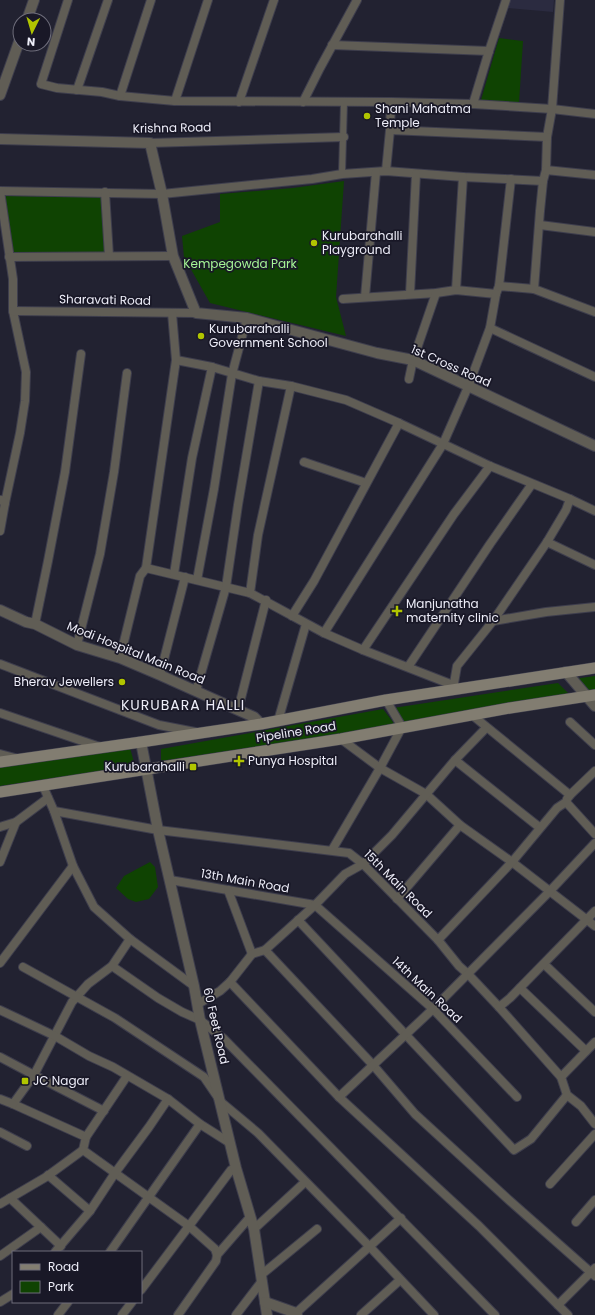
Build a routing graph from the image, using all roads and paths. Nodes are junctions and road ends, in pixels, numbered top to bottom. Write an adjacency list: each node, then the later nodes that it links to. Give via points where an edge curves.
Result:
1 (34, 0): 10 (street)
2 (68, 0): 14 (street, via 41,84)
3 (108, 0): 14 (street)
4 (151, 0): 16 (street)
5 (208, 0): 17 (street)
6 (274, 0): 18 (street)
7 (357, 0): 11 (street)
8 (506, 0): 12 (street)
9 (560, 0): 23 (street)
10 (30, 12)
11 (332, 45): 12 (street); 19 (street)
12 (489, 51): 22 (street)
13 (16, 52): 15 (street)
14 (77, 90): 16 (street)
15 (0, 95)
16 (120, 96): 17 (street)
17 (175, 101): 18 (street)
18 (239, 102): 19 (street)
19 (303, 102): 20 (street)
20 (344, 102): 21 (street); 26 (street)
21 (391, 102): 22 (street); 25 (street)
22 (473, 104): 23 (street)
23 (552, 109): 24 (street); 27 (street)
24 (595, 114)
25 (390, 130): 27 (street); 31 (street)
26 (344, 137): 29 (street, Krishna Road); 33 (street)
27 (547, 137): 30 (street)
28 (0, 139): 29 (street, Krishna Road)
29 (150, 143): 41 (street)
30 (546, 170): 35 (street); 38 (street)
31 (386, 171): 32 (street); 34 (street)
32 (376, 172): 33 (street); 52 (street)
33 (342, 174): 41 (street)
34 (416, 174): 36 (street); 51 (street)
35 (595, 175)
36 (463, 177): 37 (street); 48 (street)
37 (511, 179): 38 (street); 49 (street)
38 (543, 181): 42 (street)
39 (0, 191): 40 (street); 46 (street)
40 (106, 192): 41 (street); 44 (street)
41 (162, 194): 45 (street)
42 (540, 225): 43 (street); 47 (street)
43 (595, 232)
44 (109, 256): 45 (street); 46 (street)
45 (173, 256): 57 (street)
46 (9, 257): 54 (street, via 13,279)
47 (534, 289): 49 (street); 55 (street)
48 (456, 290): 49 (street); 50 (street)
49 (497, 290): 59 (street)
50 (436, 293): 51 (street); 62 (street)
51 (410, 294): 52 (street)
52 (365, 297): 53 (street)
53 (343, 299)
54 (13, 311): 56 (street, Sharavati Road); 79 (street, via 26,372 25,401 20,434)
55 (595, 312)
56 (172, 313): 57 (street, Sharavati Road); 61 (street)
57 (196, 313): 58 (street, 1st Cross Road)
58 (247, 318): 62 (street, 1st Cross Road, via 377,353); 65 (street)
59 (490, 328): 66 (street); 70 (street)
60 (82, 354): 95 (street, via 65,472)
61 (176, 360): 63 (street); 84 (street)
62 (413, 360): 67 (street); 70 (street, 1st Cross Road)
63 (212, 367): 65 (street); 85 (street, via 192,458)
64 (127, 373): 98 (street, via 100,554)
65 (232, 374): 68 (street); 87 (street)
66 (595, 377)
67 (409, 379)
68 (259, 381): 69 (street); 88 (street)
69 (291, 386): 71 (street, via 346,400); 89 (street, via 258,535)
70 (468, 387): 72 (street); 73 (street, 1st Cross Road)
71 (399, 423): 72 (street); 76 (street)
72 (443, 444): 75 (street); 97 (street)
73 (595, 446)
74 (304, 462): 76 (street)
75 (490, 466): 77 (street); 99 (street, via 454,514)
76 (366, 483): 93 (street, via 314,581)
77 (532, 484): 78 (street); 102 (street)
78 (570, 499): 80 (street); 82 (street)
79 (2, 501): 81 (street)
80 (595, 511)
81 (0, 531)
82 (547, 542): 83 (street); 94 (street)
83 (595, 565)
84 (146, 568): 85 (street); 100 (street, via 140,576)
85 (174, 574): 86 (street)
86 (186, 577): 87 (street); 105 (street)
87 (198, 580): 88 (street)
88 (226, 587): 89 (street); 107 (street)
89 (250, 593): 90 (street)
90 (266, 600): 93 (street); 111 (street)
91 (595, 607): 94 (street)
92 (0, 610): 95 (street, Modi Hospital Main Road)
93 (292, 616): 96 (street)
94 (493, 621): 106 (street, via 457,666)
95 (35, 624): 98 (street, Modi Hospital Main Road)
96 (306, 624): 97 (street); 114 (street)
97 (324, 633): 99 (street)
98 (77, 645): 100 (street, Modi Hospital Main Road)
99 (363, 650): 102 (street)
100 (120, 658): 105 (street, Modi Hospital Main Road)
101 (0, 664): 119 (street, via 159,725)
102 (408, 667): 106 (street)
103 (595, 668): 104 (main road, Pipeline Road)
104 (566, 672): 106 (main road, Pipeline Road); 108 (street)
105 (160, 675): 107 (street, Modi Hospital Main Road)
106 (453, 687): 109 (main road, Pipeline Road)
107 (196, 691): 111 (street, Modi Hospital Main Road)
108 (591, 696): 110 (street); 113 (main road, Pipeline Road)
109 (386, 700): 114 (main road, Pipeline Road); 117 (street)
110 (595, 706)
111 (238, 710): 116 (street, Modi Hospital Main Road, via 254,717)
112 (0, 713): 123 (street)
113 (472, 715): 117 (main road, Pipeline Road); 118 (street)
114 (278, 721): 116 (main road, Pipeline Road)
115 (570, 722): 122 (street)
116 (261, 724): 119 (main road, Pipeline Road)
117 (402, 727): 120 (main road, Pipeline Road); 128 (street)
118 (486, 728): 126 (street); 135 (street)
119 (200, 733): 121 (main road, Pipeline Road)
120 (341, 739): 128 (street); 129 (main road, Pipeline Road)
121 (141, 742): 123 (main road, Pipeline Road); 129 (street, 60 Feet Road)
122 (595, 745)
123 (102, 748): 125 (main road, Pipeline Road)
124 (0, 754): 125 (street)
125 (18, 759): 127 (main road, Pipeline Road)
126 (455, 760): 133 (street); 140 (street)
127 (0, 762)
128 (380, 768): 133 (street); 144 (street)
129 (146, 769): 131 (main road, Pipeline Road); 141 (street, 60 Feet Road)
130 (595, 771): 135 (street)
131 (43, 786): 132 (main road, Pipeline Road); 134 (street)
132 (0, 792)
133 (426, 794): 138 (street); 147 (street, via 392,835)
134 (48, 798): 136 (street); 137 (street)
135 (568, 798): 140 (street); 142 (street)
136 (54, 811): 141 (street, 15th Main Road); 148 (street)
137 (16, 822): 139 (street); 145 (street)
138 (460, 825): 146 (street); 152 (street)
139 (0, 827)
140 (539, 827): 146 (street)
141 (158, 830): 144 (street, 15th Main Road); 149 (street, 60 Feet Road)
142 (595, 834)
143 (595, 842): 151 (street)
144 (332, 850): 147 (street, 15th Main Road, via 349,853)
145 (0, 862)
146 (512, 862): 151 (street); 159 (street)
147 (363, 864): 152 (street, 15th Main Road); 153 (street, via 346,874)
148 (73, 866): 158 (street, via 94,907); 162 (street)
149 (170, 880): 150 (street, 13th Main Road); 168 (street, 60 Feet Road)
150 (228, 890): 153 (street, 13th Main Road); 161 (street)
151 (550, 891): 156 (street); 166 (street)
152 (397, 899): 159 (street, 15th Main Road)
153 (315, 905): 155 (street); 173 (street, 14th Main Road)
154 (595, 911): 156 (street)
155 (298, 920): 160 (street); 177 (street)
156 (587, 920): 157 (street); 163 (street)
157 (595, 926)
158 (130, 939): 164 (street); 168 (street)
159 (438, 940): 166 (street, 15th Main Road)
160 (265, 950): 161 (street); 182 (street)
161 (252, 954): 167 (street)
162 (0, 963)
163 (544, 964): 169 (street); 175 (street)
164 (112, 966): 170 (street); 176 (street, via 158,998)
165 (23, 967): 170 (street)
166 (468, 974): 172 (street, 15th Main Road); 173 (street)
167 (230, 982): 171 (street); 187 (street)
168 (194, 986): 171 (street, 60 Feet Road)
169 (520, 988): 172 (street); 180 (street)
170 (77, 996): 178 (street); 191 (street, via 204,1077)
171 (198, 1004): 176 (street, 60 Feet Road)
172 (498, 1007): 185 (street, 15th Main Road)
173 (433, 1009): 177 (street); 188 (street, 14th Main Road)
174 (0, 1010): 178 (street)
175 (595, 1012)
176 (200, 1020): 191 (street, 60 Feet Road); 213 (street, via 224,1039)
177 (405, 1034): 182 (street); 186 (street, via 514,1150 531,1139)
178 (55, 1036): 183 (street); 184 (street)
179 (595, 1042): 180 (street)
180 (586, 1051): 185 (street)
181 (0, 1057): 183 (street)
182 (373, 1065): 187 (street); 224 (street, via 415,1114 510,1201)
183 (34, 1075): 192 (street); 193 (street)
184 (127, 1076): 190 (street); 193 (street)
185 (561, 1077): 186 (street, 15th Main Road)
186 (567, 1095): 194 (street, via 581,1106)
187 (339, 1097): 233 (street, via 479,1226)
188 (517, 1097)
189 (0, 1099): 192 (street)
190 (168, 1099): 195 (street); 203 (street)
191 (221, 1102): 199 (street, 60 Feet Road); 205 (street, via 258,1134)
192 (13, 1104): 198 (street)
193 (104, 1111): 198 (street)
194 (594, 1122)
195 (200, 1124): 199 (street); 207 (street)
196 (0, 1132): 200 (street)
197 (595, 1134): 206 (street)
198 (86, 1137): 201 (street)
199 (230, 1143): 202 (street, 60 Feet Road)
200 (27, 1146)
201 (83, 1150): 203 (street); 204 (street)
202 (236, 1168): 212 (street, 60 Feet Road); 215 (street, via 231,1170)
203 (115, 1172): 207 (street); 211 (street)
204 (48, 1175): 208 (street); 211 (street)
205 (305, 1182): 217 (street); 219 (street)
206 (550, 1184)
207 (149, 1197): 215 (street); 221 (street)
208 (10, 1198): 210 (street); 216 (street)
209 (595, 1200): 214 (street)
210 (0, 1204)
211 (90, 1211): 220 (street)
212 (250, 1217): 217 (street, 60 Feet Road); 222 (street)
213 (401, 1218): 219 (street); 242 (street)
214 (576, 1222)
215 (189, 1226): 222 (street, via 216,1249); 227 (street)
216 (41, 1227): 220 (street); 223 (street)
217 (254, 1229): 225 (street, 60 Feet Road)
218 (317, 1229): 225 (street)
219 (370, 1247): 226 (street); 234 (street)
220 (58, 1249)
221 (111, 1251)
222 (218, 1254): 238 (street)
223 (0, 1256)
224 (594, 1272): 233 (street)
225 (261, 1278): 230 (street, 60 Feet Road); 239 (street)
226 (400, 1280): 235 (street); 241 (street)
227 (142, 1289)
228 (12, 1295): 229 (street)
229 (0, 1302)
230 (266, 1302): 234 (street); 240 (street, 60 Feet Road)
231 (67, 1303): 236 (street)
232 (131, 1303): 237 (street)
233 (558, 1305): 243 (street)
234 (296, 1314)
235 (432, 1314)
236 (58, 1315)
237 (122, 1315)
238 (178, 1315)
239 (236, 1315)
240 (267, 1315)
241 (361, 1315)
242 (495, 1315)
243 (568, 1315)

